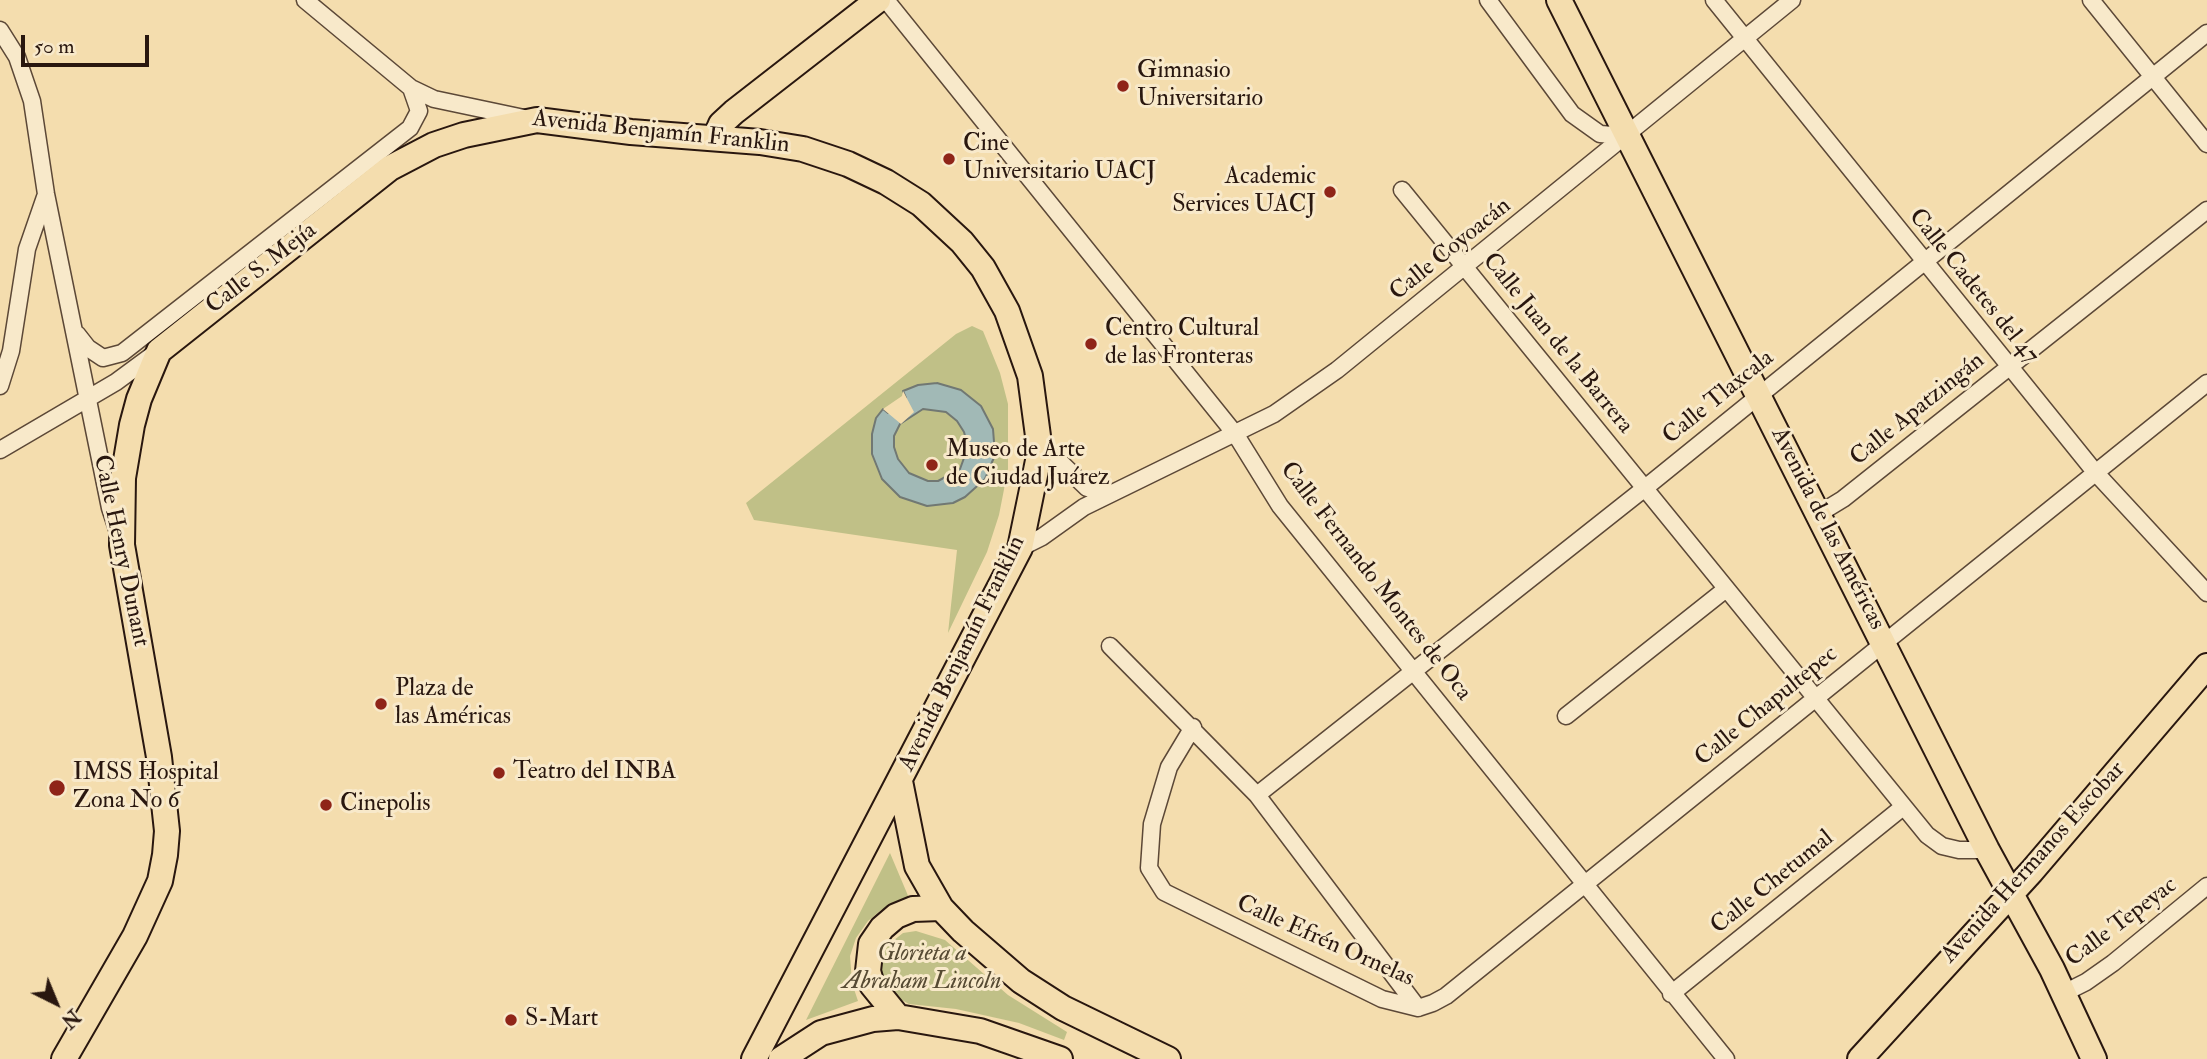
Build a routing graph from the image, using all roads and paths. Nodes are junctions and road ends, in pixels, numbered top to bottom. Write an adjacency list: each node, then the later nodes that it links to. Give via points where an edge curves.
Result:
1 (306, 0): 13 (street, Avenida Benjamín Franklin)
2 (878, 0): 16 (main road, via 734,112)
3 (887, 0): 30 (street, Calle Fernando Montes de Oca)
4 (1488, 0): 15 (street, via 1572,114 1600,134)
5 (1559, 0): 15 (main road, Avenida de las Américas)
6 (1714, 0): 11 (street, Calle Cadetes del 47)
7 (1792, 0): 11 (street, Calle Coyoacán)
8 (2091, 0): 12 (street)
9 (0, 30): 19 (street, Calle Henry Dunant, via 17,57 32,102)
10 (2207, 33): 12 (street, Calle Tlaxcala)
11 (1745, 38): 15 (street, Calle Coyoacán); 21 (street, Calle Cadetes del 47)
12 (2152, 76): 17 (street); 21 (street, Calle Tlaxcala)
13 (411, 88): 14 (street, Avenida Benjamín Franklin, via 441,101); 23 (street, via 419,111 410,128 122,354 103,358 94,354)
14 (537, 120): 16 (main road, Avenida Benjamín Franklin); 24 (main road, Calle S. Mejía, via 464,135 390,168)
15 (1627, 136): 22 (street, Calle Coyoacán); 28 (main road, Avenida de las Américas)
16 (715, 138): 32 (main road, Avenida Benjamín Franklin, via 803,149 848,164 921,204 946,226 983,268 1012,322 1030,376)
17 (2207, 144)
18 (1402, 190): 22 (street, Calle Juan de la Barrera)
19 (46, 194): 23 (street, Calle Henry Dunant); 27 (street, via 27,248 11,351)
20 (2207, 210): 25 (street, Calle Apatzingán)
21 (1924, 261): 25 (street, Calle Cadetes del 47); 28 (street, Calle Tlaxcala)
22 (1466, 267): 30 (street, Calle Coyoacán, via 1337,370); 34 (street, Calle Juan de la Barrera)
23 (73, 329): 29 (street, Calle Henry Dunant)
24 (159, 351): 29 (street, Calle S. Mejía); 37 (main road, via 132,425 123,478)
25 (2008, 367): 33 (street, Calle Cadetes del 47); 36 (street, Calle Apatzingán)
26 (2207, 383): 33 (street, Calle Chapultepec)
27 (0, 386)
28 (1758, 395): 34 (street, Calle Tlaxcala); 36 (main road, Avenida de las Américas)
29 (88, 399): 31 (street, Calle S. Mejía); 37 (street, Calle Henry Dunant)
30 (1236, 435): 35 (street, Calle Coyoacán); 44 (street, Calle Fernando Montes de Oca, via 1280,506)
31 (0, 450)
32 (1040, 452): 35 (street, via 1055,457 1087,488); 38 (main road, Avenida Benjamín Franklin)
33 (2095, 472): 40 (street, Calle Cadetes del 47); 41 (street, Calle Chapultepec)
34 (1644, 488): 39 (street, Calle Juan de la Barrera); 44 (street, Calle Tlaxcala)
35 (1111, 493): 38 (street, Calle Coyoacán)
36 (1820, 513): 41 (main road, Avenida de las Américas)
37 (122, 545): 60 (main road, Calle Henry Dunant, via 159,757 165,855 160,881 135,936)
38 (1020, 548): 48 (main road, Avenida Benjamín Franklin)
39 (1726, 589): 45 (street, Calle Juan de la Barrera); 46 (street)
40 (2207, 593)
41 (1884, 641): 45 (street, Calle Chapultepec); 51 (main road, Avenida de las Américas)
42 (1110, 646): 47 (street, Calle Efrén Ornelas)
43 (2207, 666): 54 (main road, Avenida Hermanos Escobar)
44 (1414, 670): 49 (street, Calle Tlaxcala); 52 (street, Calle Fernando Montes de Oca)
45 (1815, 698): 50 (street, Calle Juan de la Barrera); 52 (street, Calle Chapultepec)
46 (1566, 716)
47 (1193, 727): 49 (street, Calle Efrén Ornelas); 58 (street, Calle Efrén Ornelas, via 1169,767 1159,795 1148,854 1149,868 1164,891 1382,999)
48 (900, 781): 55 (main road, via 916,866); 61 (main road, Avenida Benjamín Franklin)
49 (1257, 795): 58 (street, Calle Efrén Ornelas)
50 (1903, 807): 51 (street, Calle Juan de la Barrera, via 1942,846); 57 (street, Calle Chetumal)
51 (1987, 850): 54 (main road, Avenida de las Américas)
52 (1584, 883): 57 (street, Calle Fernando Montes de Oca); 58 (street, Calle Chapultepec, via 1446,996)
53 (2207, 886): 56 (street, Calle Tepeyac, via 2113,963)
54 (2011, 893): 56 (main road, Avenida de las Américas); 66 (main road, Avenida Hermanos Escobar)
55 (941, 908): 59 (main road, via 913,909 896,916 871,944 868,971 872,985); 64 (main road, via 994,959 1040,994)
56 (2064, 993): 67 (main road, Avenida de las Américas)
57 (1671, 994): 65 (street, Calle Fernando Montes de Oca)
58 (1418, 1008)
59 (898, 1017): 62 (main road, via 873,1018 821,1033); 63 (main road, via 980,1031)
60 (64, 1059)
61 (754, 1059)
62 (781, 1059)
63 (1060, 1059)
64 (1168, 1059)
65 (1726, 1059)
66 (1860, 1059)
67 (2094, 1059)

